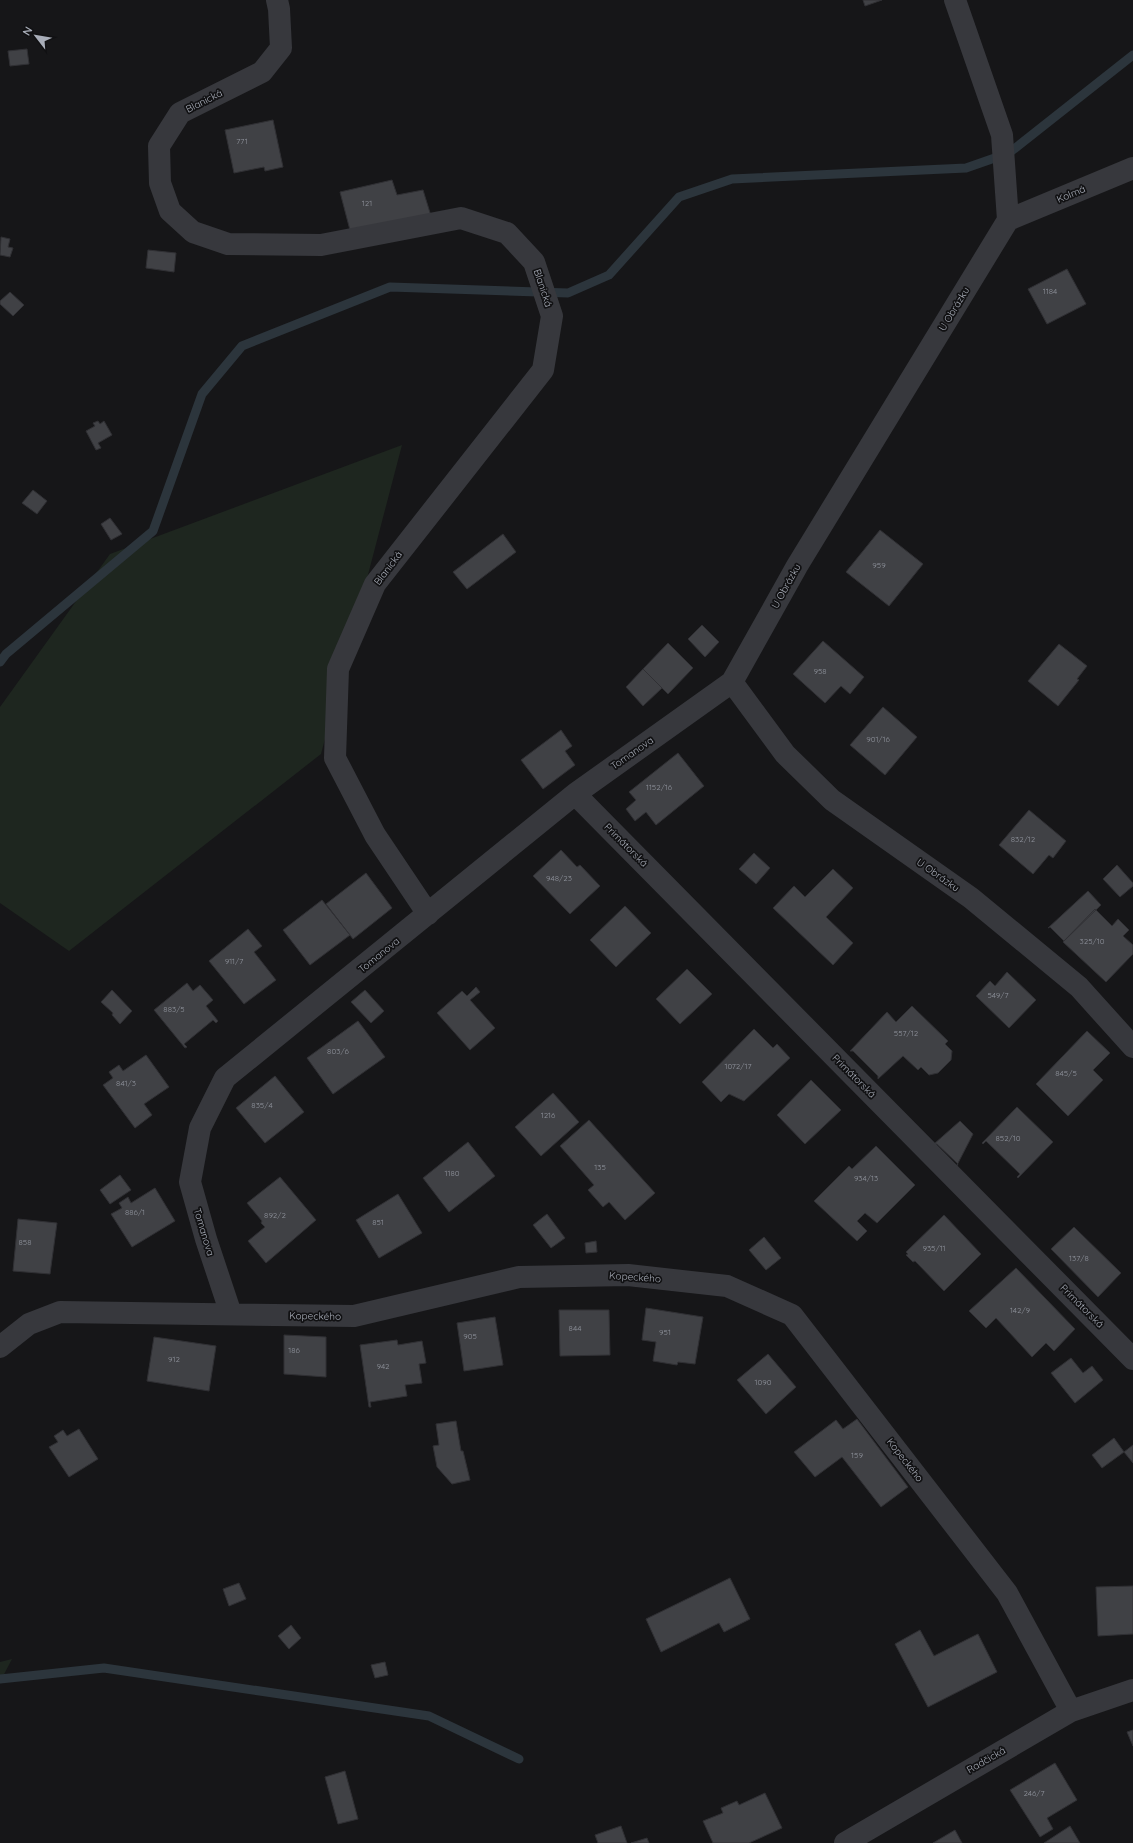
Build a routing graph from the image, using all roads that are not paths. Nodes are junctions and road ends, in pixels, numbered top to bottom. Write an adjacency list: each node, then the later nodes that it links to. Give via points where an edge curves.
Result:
1 (277, 0): 7 (street, Blanická, via 281,48 272,60 262,72 180,113 159,146 160,183 170,211 193,232 228,244 321,245 461,218 507,233 534,262 552,316 542,370 375,584 338,669 335,758 375,835)
2 (955, 0): 4 (street, via 1002,135)
3 (1133, 168): 4 (street, Kolmá)
4 (1008, 220): 5 (street, U Obrázku, via 797,566)
5 (732, 682): 6 (street, Tomanova); 8 (street, U Obrázku, via 785,754 832,800 977,903 1079,987)
6 (575, 794): 7 (street, Tomanova); 11 (street, Primátorská)
7 (428, 914): 9 (street, Tomanova, via 225,1078 200,1128 190,1182)
8 (1133, 1047)
9 (231, 1314): 10 (street, Kopeckého, via 60,1312 29,1324); 13 (street, Kopeckého, via 354,1316 519,1277 628,1275 727,1286 792,1315 1007,1593)
10 (0, 1347)
11 (1133, 1359)
12 (1133, 1690): 13 (street, Radčická)
13 (1071, 1711): 14 (street, Radčická)
14 (845, 1843)

